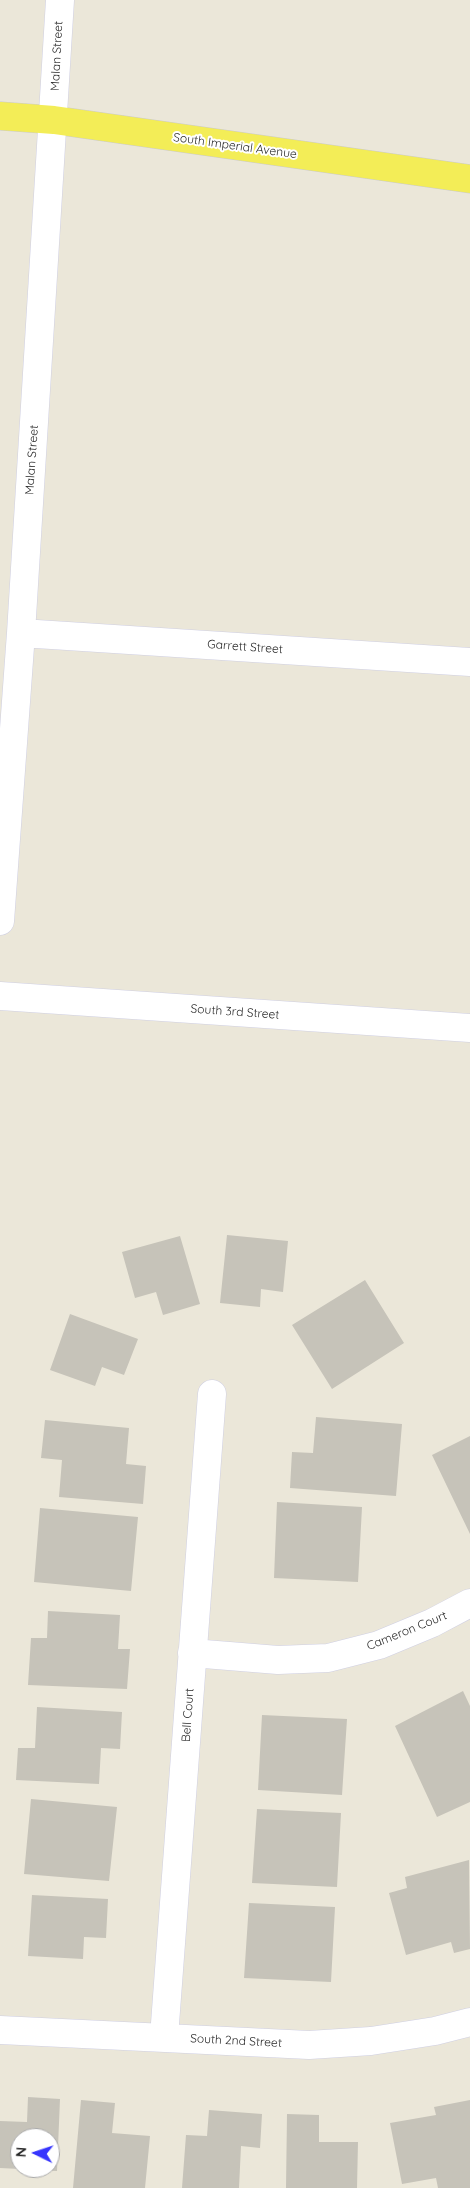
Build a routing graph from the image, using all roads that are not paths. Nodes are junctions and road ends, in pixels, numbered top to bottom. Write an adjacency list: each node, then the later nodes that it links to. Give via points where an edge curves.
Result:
1 (60, 0): 3 (street, Malan Street)
2 (0, 116): 3 (main road, South Imperial Avenue)
3 (54, 120): 4 (main road, South Imperial Avenue); 5 (street, Malan Street)
4 (470, 179)
5 (14, 616): 6 (street, Garrett Street); 7 (street, Malan Street)
6 (470, 662)
7 (0, 921)
8 (0, 996): 9 (street, South 3rd Street)
9 (470, 1028)
10 (212, 1394): 12 (street, Bell Court)
11 (470, 1603): 12 (street, Cameron Court, via 432,1623 379,1644 328,1658 278,1660)
12 (192, 1653): 15 (street, Bell Court)
13 (470, 2022): 15 (street, South 2nd Street, via 371,2041 309,2045)
14 (0, 2030): 15 (street, South 2nd Street)
15 (164, 2037)

